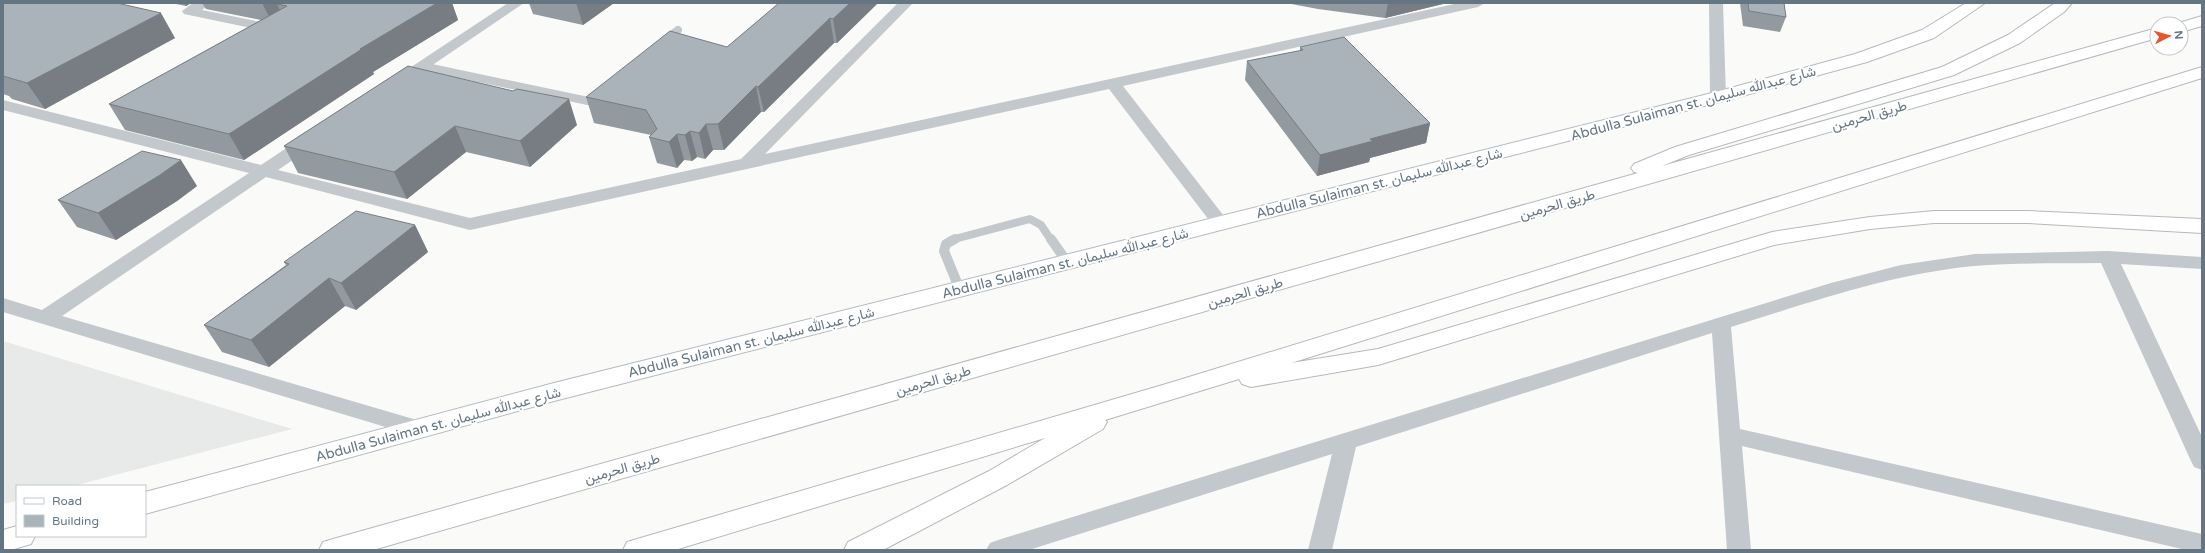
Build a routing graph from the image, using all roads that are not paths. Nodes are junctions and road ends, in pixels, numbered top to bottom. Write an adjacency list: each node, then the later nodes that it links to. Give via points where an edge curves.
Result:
1 (204, 3): 12 (street, via 189,11 281,25)
2 (517, 3): 14 (street)
3 (906, 3): 24 (street)
4 (1478, 3): 16 (street)
5 (1716, 3): 19 (street)
6 (1977, 3): 19 (main road, Abdulla Sulaiman st. شارع عبدالله سليمان, via 1928,34 1869,56)
7 (2064, 3): 26 (main road, via 2014,39 1948,71 1682,151)
8 (2202, 20): 9 (main road)
9 (2189, 24)
10 (678, 30): 13 (lane)
11 (2149, 35): 26 (main road, طريق الحرمين)
12 (255, 40)
13 (660, 44)
14 (422, 66): 17 (lane, via 588,101); 18 (street)
15 (2202, 72): 36 (main road)
16 (1114, 83): 24 (street); 27 (street)
17 (606, 87)
18 (383, 92)
19 (1718, 98): 27 (main road, Abdulla Sulaiman st. شارع عبدالله سليمان)
20 (3, 105): 22 (street)
21 (120, 118): 22 (street)
22 (100, 130): 25 (street)
23 (324, 132): 25 (street)
24 (748, 163): 25 (street, via 470,224)
25 (264, 172): 34 (street)
26 (1550, 206): 46 (main road, طريق الحرمين)
27 (1221, 224): 30 (main road, Abdulla Sulaiman st. شارع عبدالله سليمان)
28 (2202, 226): 36 (main road, via 2133,221 1950,217 1855,225 1772,239 1378,357)
29 (2108, 257): 31 (street); 35 (street, via 1975,260 1901,271 1831,289); 41 (street)
30 (1067, 262): 32 (main road, Abdulla Sulaiman st. شارع عبدالله سليمان); 32 (lane, via 1041,225 1030,219 950,240 946,244 944,251)
31 (2202, 263)
32 (960, 290): 38 (main road, Abdulla Sulaiman st. شارع عبدالله سليمان)
33 (3, 305): 34 (street)
34 (46, 317): 38 (street)
35 (1721, 323): 39 (street); 40 (street)
36 (1169, 392): 37 (main road)
37 (1126, 404): 47 (main road); 48 (main road, via 998,478)
38 (418, 429): 42 (main road, Abdulla Sulaiman st. شارع عبدالله سليمان)
39 (1729, 435): 45 (street); 51 (street)
40 (1346, 440): 49 (street); 50 (street)
41 (2202, 461)
42 (146, 503)
43 (17, 537): 44 (main road)
44 (3, 541)
45 (2202, 544)
46 (333, 550)
47 (637, 550)
48 (858, 550)
49 (998, 550)
50 (1320, 550)
51 (1739, 550)

